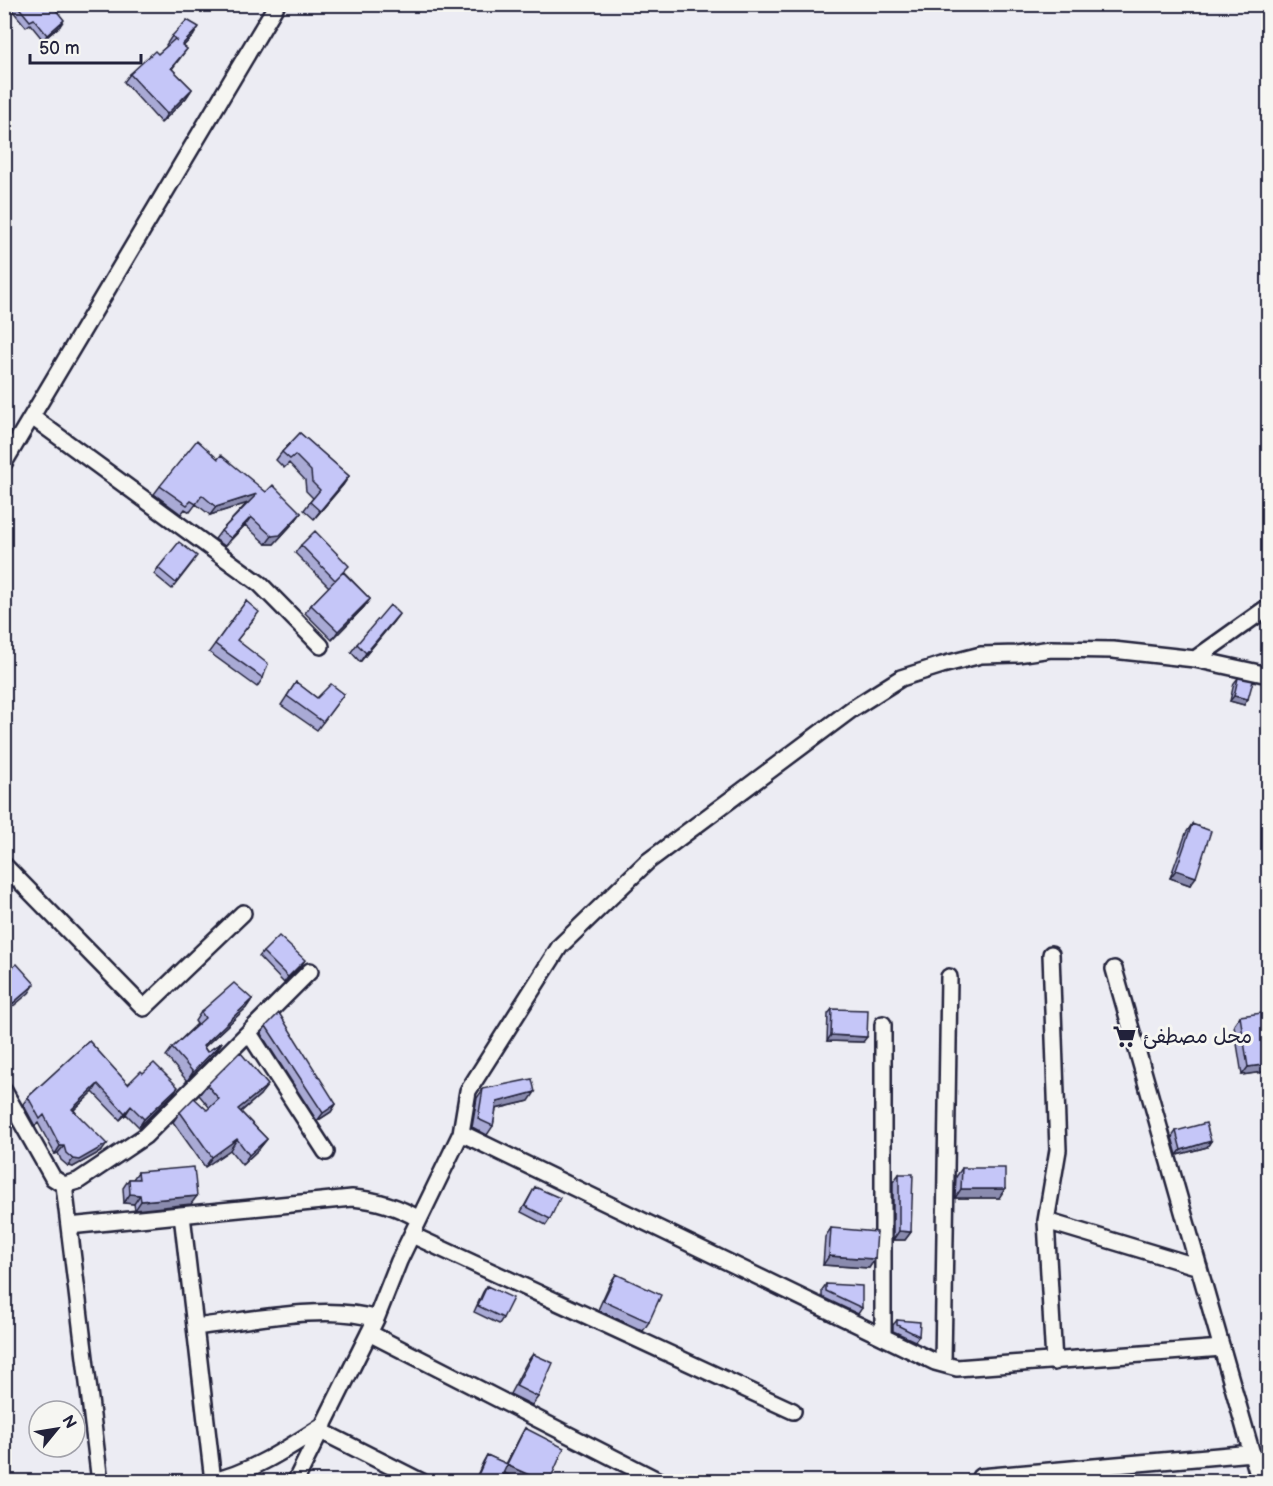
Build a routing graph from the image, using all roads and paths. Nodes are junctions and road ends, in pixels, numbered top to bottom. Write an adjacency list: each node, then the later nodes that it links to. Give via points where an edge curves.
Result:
1 (277, 4): 2 (street)
2 (32, 417): 3 (street); 5 (street, via 260,584)
3 (4, 463)
4 (1269, 607): 6 (street)
5 (321, 646)
6 (1195, 659): 7 (street); 17 (street, via 1113,650 1051,649 981,655 901,678 852,709 648,862 560,946 468,1091)
7 (1269, 675)
8 (4, 865): 9 (street, via 144,1008)
9 (243, 913)
10 (1051, 954): 22 (street, via 1058,1150)
11 (1114, 969): 25 (street)
12 (310, 971): 15 (street)
13 (949, 977): 32 (street)
14 (883, 1024): 29 (street)
15 (249, 1033): 18 (street); 19 (street, via 145,1136 78,1181)
16 (4, 1091): 19 (street, via 53,1178)
17 (461, 1133): 21 (street); 29 (street)
18 (326, 1152)
19 (64, 1185): 23 (street)
20 (182, 1215): 21 (street, via 352,1198 373,1199); 23 (street); 27 (street)
21 (419, 1219): 24 (street)
22 (1046, 1221): 25 (street); 31 (street)
23 (69, 1227): 39 (street)
24 (412, 1235): 26 (street); 33 (street)
25 (1199, 1267): 30 (street)
26 (376, 1319): 27 (street, via 360,1313 330,1312); 28 (street)
27 (195, 1327): 37 (street)
28 (369, 1333): 34 (street); 38 (street)
29 (882, 1336): 32 (street)
30 (1222, 1348): 31 (street); 35 (street)
31 (1054, 1362): 32 (street, via 976,1368)
32 (943, 1364)
33 (793, 1411)
34 (323, 1428): 37 (street, via 279,1453); 40 (street); 41 (street)
35 (1252, 1453): 36 (street); 42 (street)
36 (980, 1477)
37 (211, 1481)
38 (659, 1481)
39 (100, 1482)
40 (295, 1482)
41 (422, 1482)
42 (1260, 1482)

